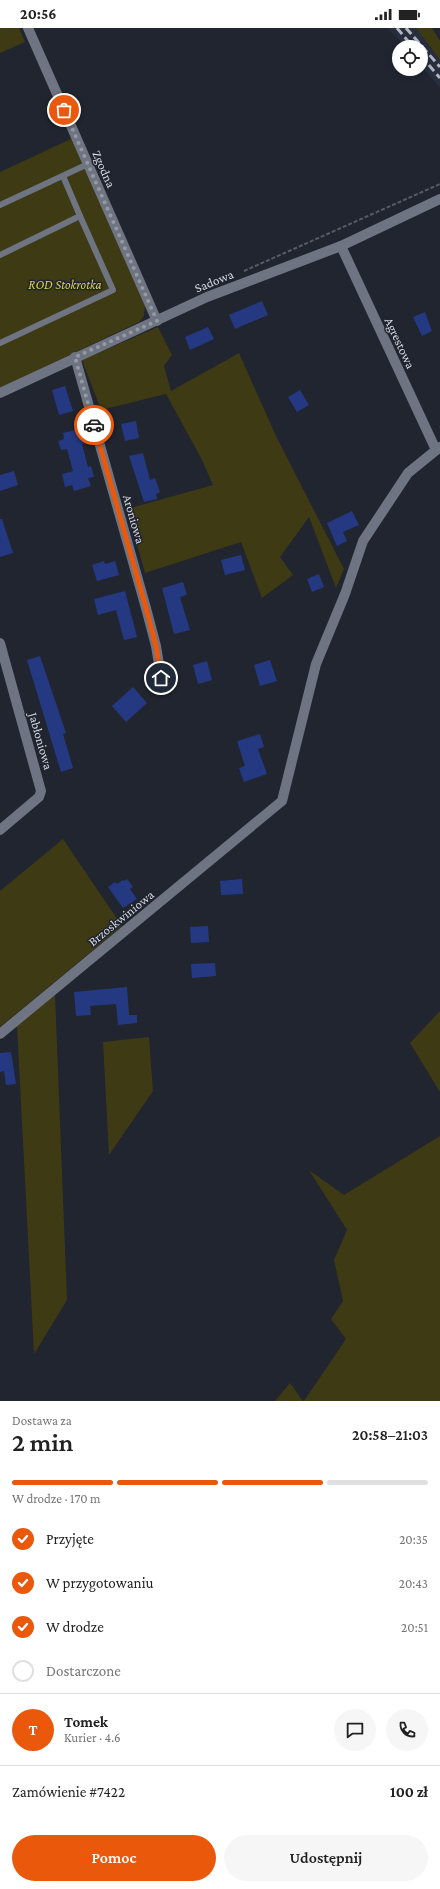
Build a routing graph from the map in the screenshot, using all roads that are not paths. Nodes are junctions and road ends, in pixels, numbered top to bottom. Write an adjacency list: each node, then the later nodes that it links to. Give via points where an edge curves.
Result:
1 (28, 28): 2 (street, Zgodna)
2 (88, 164): 3 (lane); 9 (street, Zgodna)
3 (63, 176): 5 (lane); 6 (lane)
4 (440, 199): 7 (street, Sadowa)
5 (0, 205)
6 (80, 216): 8 (lane); 10 (lane, via 113,290)
7 (341, 246): 9 (street, Sadowa, via 207,297); 13 (street, Agrestowa)
8 (0, 255)
9 (157, 321): 11 (street, Sadowa)
10 (0, 343)
11 (75, 357): 12 (street, Sadowa); 15 (street, Aroniowa, via 146,608)
12 (0, 392)
13 (438, 449): 17 (street, Brzoskwiniowa, via 408,472 363,541 345,594 316,664 282,801)
14 (0, 643): 16 (street, Jabłoniowa, via 42,791)
15 (163, 689)
16 (0, 830)
17 (0, 1034)

